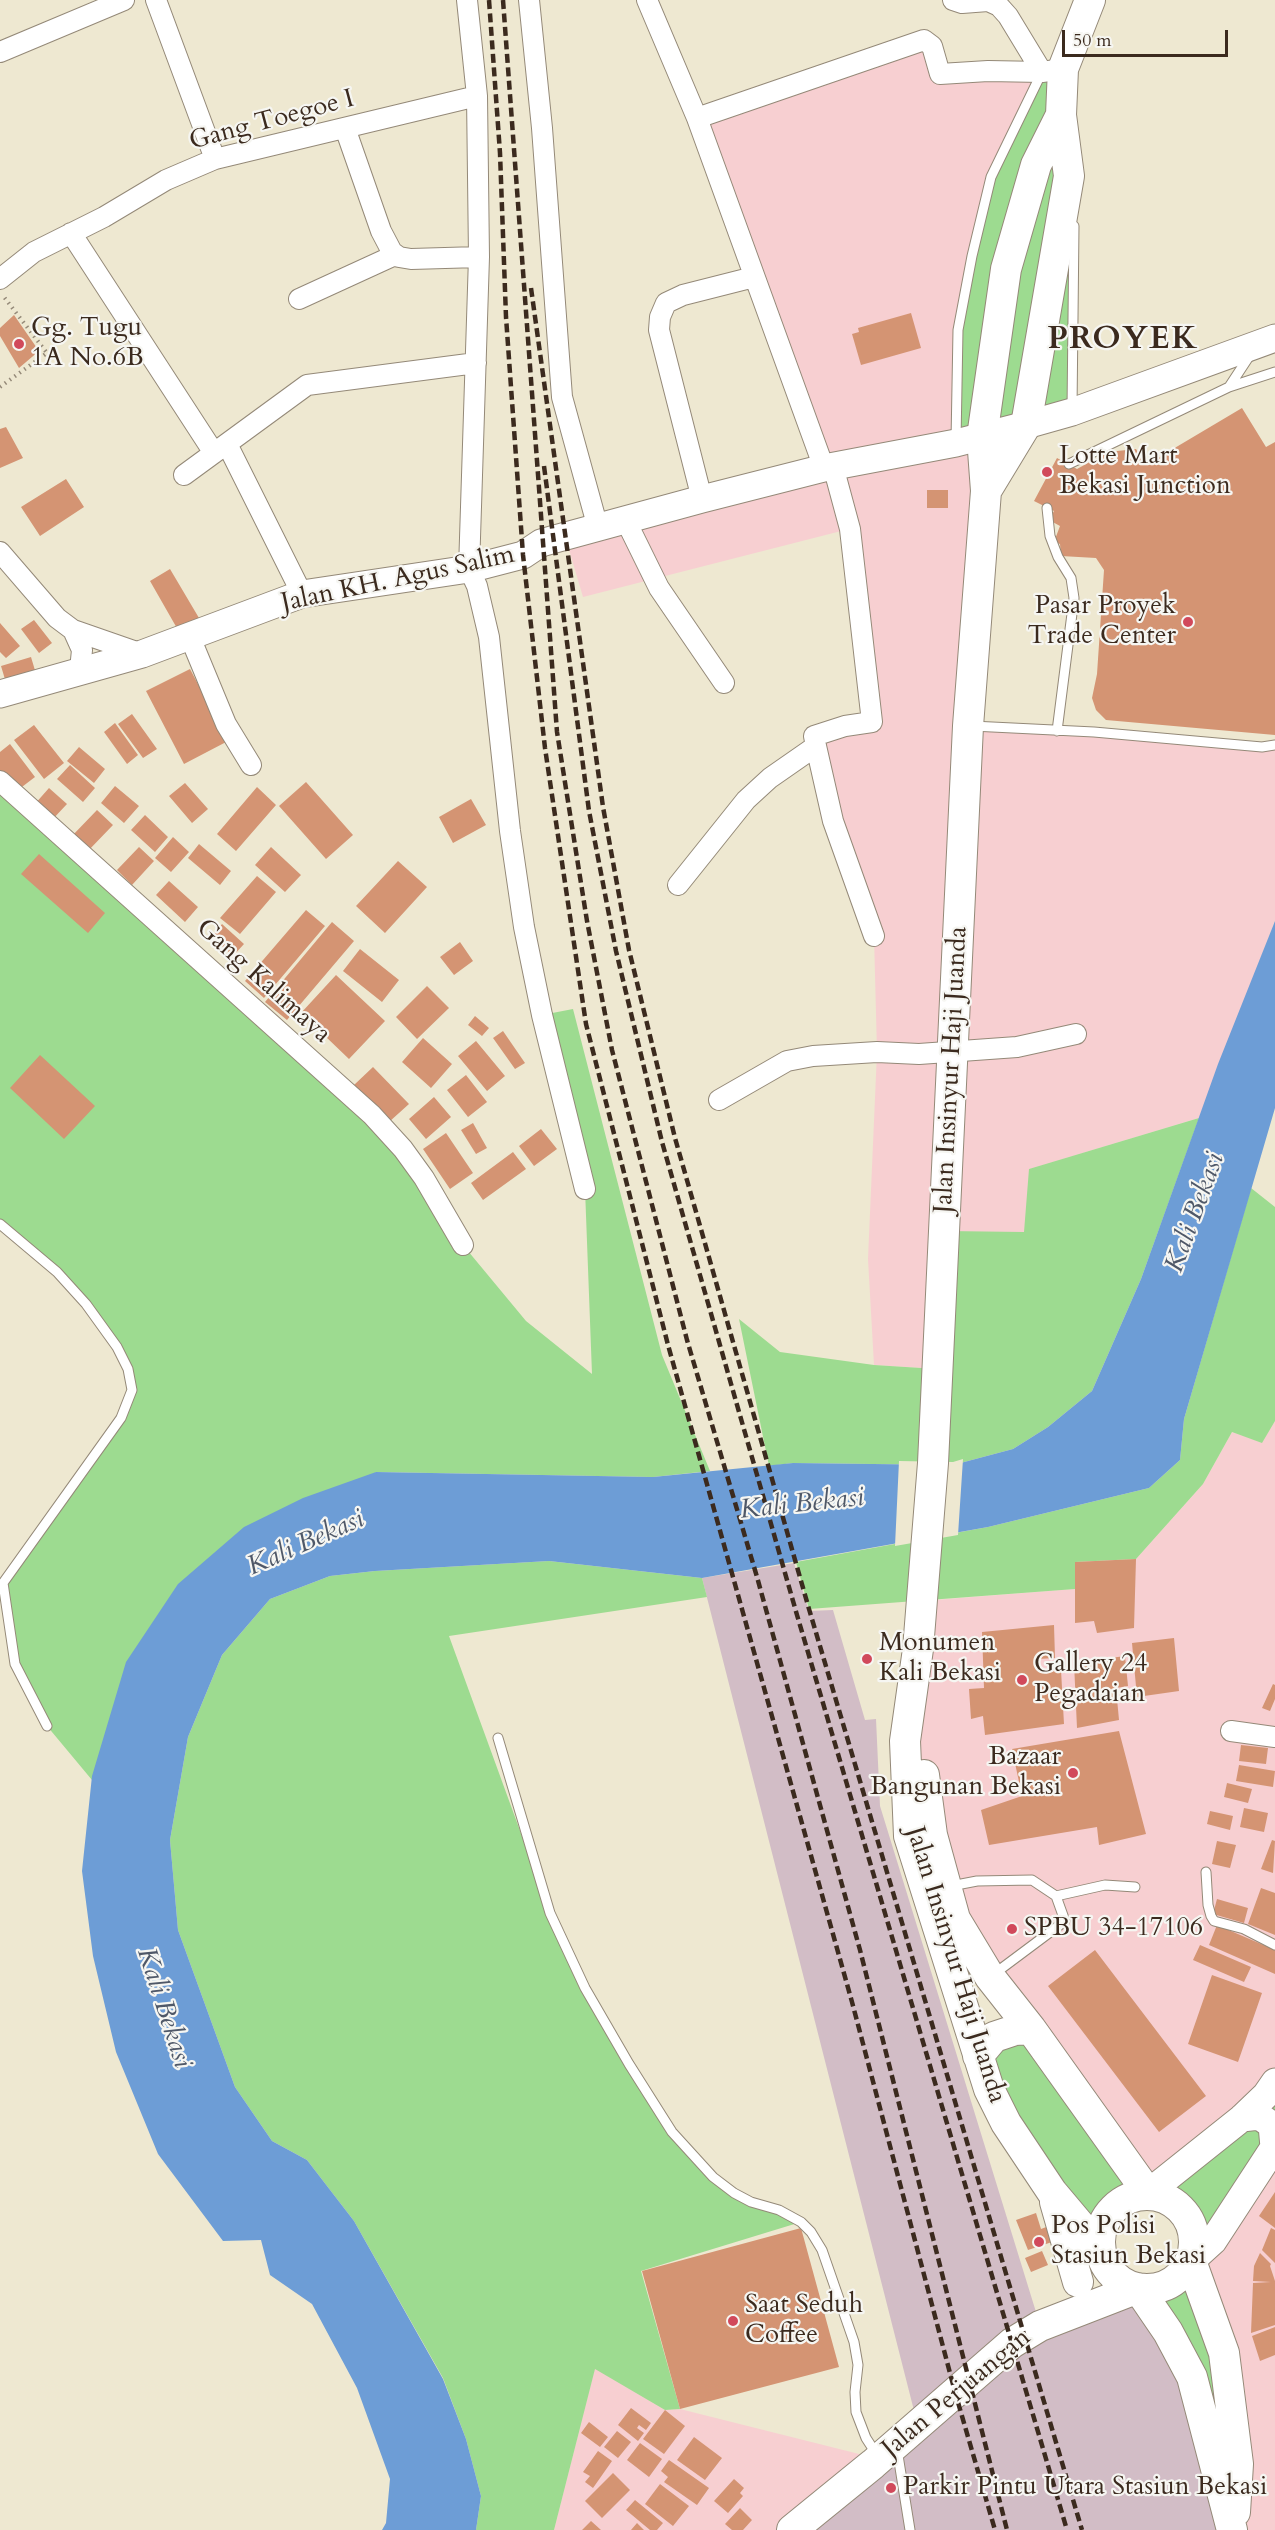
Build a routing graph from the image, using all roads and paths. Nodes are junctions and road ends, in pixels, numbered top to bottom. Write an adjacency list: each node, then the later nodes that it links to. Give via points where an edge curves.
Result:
1 (124, 0): 8 (street)
2 (156, 0): 14 (street)
3 (467, 0): 10 (street)
4 (529, 0): 41 (street, via 562,397)
5 (647, 0): 12 (street)
6 (953, 0): 9 (street, via 988,1 999,6)
7 (1090, 0): 9 (main road, Jalan Insinyur Haji Juanda)
8 (0, 52)
9 (1053, 71): 11 (main road, Jalan Insinyur Haji Juanda); 12 (street, via 940,74 932,46 924,40); 32 (lane, via 991,177 972,256 958,330)
10 (477, 96): 13 (street, Gang Toegoe I); 20 (street)
11 (1061, 115): 15 (main road, Jalan Insinyur Haji Juanda); 32 (main road, Jalan Insinyur Haji Juanda, via 1036,165 1006,269)
12 (697, 118): 21 (street)
13 (345, 128): 14 (street, Gang Toegoe I); 19 (street, via 381,231)
14 (215, 159): 18 (street, Gang Toegoe I, via 166,180)
15 (1069, 176): 16 (lane); 31 (main road, Jalan Insinyur Haji Juanda)
16 (1074, 209)
17 (1074, 221): 30 (lane)
18 (71, 233): 22 (street, Gang Toegoe I, via 34,252); 33 (street)
19 (395, 255): 20 (street, via 411,259); 24 (street)
20 (479, 257): 26 (street)
21 (754, 277): 35 (street); 38 (street, via 683,295 666,303 660,317 659,330)
22 (0, 279)
23 (0, 292): 28 (path, via 47,353)
24 (299, 299)
25 (1266, 341): 29 (lane); 30 (street, Jalan KH. Agus Salim)
26 (476, 363): 33 (street, via 307,385); 43 (street)
27 (1275, 372): 29 (lane)
28 (0, 387)
29 (1229, 387): 34 (lane)
30 (1072, 412): 31 (street, Jalan KH. Agus Salim)
31 (1026, 426): 32 (street, Jalan KH. Agus Salim); 37 (main road, Jalan Insinyur Haji Juanda)
32 (969, 440): 35 (street, Jalan KH. Agus Salim); 37 (main road, Jalan Insinyur Haji Juanda)
33 (221, 448): 36 (street); 44 (street)
34 (1069, 464)
35 (829, 467): 38 (street, Jalan KH. Agus Salim); 53 (street, via 850,529 872,722 814,736)
36 (184, 475)
37 (986, 490): 51 (main road, Jalan Insinyur Haji Juanda)
38 (702, 499): 40 (street, Jalan KH. Agus Salim)
39 (1047, 508): 52 (lane, via 1050,536 1071,578 1074,597)
40 (626, 521): 41 (street, Jalan KH. Agus Salim); 49 (street, via 659,588)
41 (598, 528): 43 (street, Jalan KH. Agus Salim, via 541,543 523,555)
42 (0, 552): 45 (street, via 57,618)
43 (470, 569): 44 (street, Jalan KH. Agus Salim); 62 (street, via 489,637 524,927)
44 (302, 594): 46 (street, Jalan KH. Agus Salim)
45 (73, 630): 47 (street); 48 (street, via 82,651)
46 (190, 637): 47 (street, Jalan KH. Agus Salim); 55 (street, via 226,724)
47 (142, 654): 48 (street, Jalan KH. Agus Salim)
48 (80, 670): 50 (street, Jalan KH. Agus Salim)
49 (724, 683)
50 (0, 694)
51 (968, 726): 52 (lane); 60 (main road, Jalan Insinyur Haji Juanda)
52 (1057, 731): 54 (lane)
53 (816, 746): 57 (street, via 746,800); 58 (street, via 833,820)
54 (1275, 746)
55 (251, 765)
56 (0, 781): 64 (street, Gang Kalimaya, via 372,1115 424,1178)
57 (678, 885)
58 (874, 936)
59 (1076, 1034): 60 (street, via 1017,1047)
60 (952, 1051): 61 (street, via 813,1056 787,1061); 66 (main road, Jalan Insinyur Haji Juanda, via 940,1334)
61 (719, 1100)
62 (585, 1189)
63 (0, 1224): 65 (lane, via 57,1272 86,1304 117,1347 128,1369 132,1390 121,1418)
64 (463, 1245)
65 (1, 1583): 67 (lane, via 15,1664)
66 (918, 1649): 72 (main road, Jalan Insinyur Haji Juanda, via 919,1744 932,1835); 78 (main road, Jalan Insinyur Haji Juanda, via 905,1741 909,1836)
67 (47, 1726)
68 (1231, 1731): 70 (street)
69 (498, 1737): 89 (lane, via 550,1913 585,1988 672,2132 713,2177 734,2193 801,2222 811,2232 822,2250 854,2342 858,2366 856,2412 866,2438)
70 (1275, 1737)
71 (1206, 1872): 75 (lane, via 1214,1921 1244,1929)
72 (945, 1887): 74 (lane, via 977,1881 1032,1880); 76 (main road, Jalan Insinyur Haji Juanda, via 955,1920)
73 (1135, 1887): 74 (lane, via 1105,1885)
74 (1056, 1896): 76 (lane, via 1065,1921)
75 (1275, 1945)
76 (990, 1977): 77 (main road, Jalan Insinyur Haji Juanda)
77 (1031, 2029): 78 (main road, via 994,2037); 83 (main road, Jalan Insinyur Haji Juanda)
78 (978, 2056): 82 (main road, Jalan Insinyur Haji Juanda, via 1006,2123)
79 (1275, 2082): 80 (street)
80 (1242, 2118): 81 (street, via 1259,2116 1272,2125); 83 (street)
81 (1274, 2147): 85 (street, via 1213,2241)
82 (1052, 2192): 84 (main road, Jalan Insinyur Haji Juanda); 86 (main road)
83 (1148, 2193): 84 (main road, via 1124,2200 1108,2214 1102,2227); 85 (main road, via 1167,2198 1186,2214 1196,2239)
84 (1101, 2252): 86 (main road); 87 (main road, via 1117,2278)
85 (1191, 2261): 87 (main road, via 1172,2283 1154,2289); 92 (main road, via 1224,2353 1238,2464)
86 (1078, 2282): 88 (main road)
87 (1138, 2288): 88 (main road, Jalan Perjuangan); 92 (main road, via 1192,2377)
88 (1040, 2326): 89 (main road, Jalan Perjuangan, via 994,2357)
89 (888, 2451): 90 (main road, Jalan Perjuangan); 91 (lane)
90 (792, 2530)
91 (910, 2530)
92 (1233, 2530)

